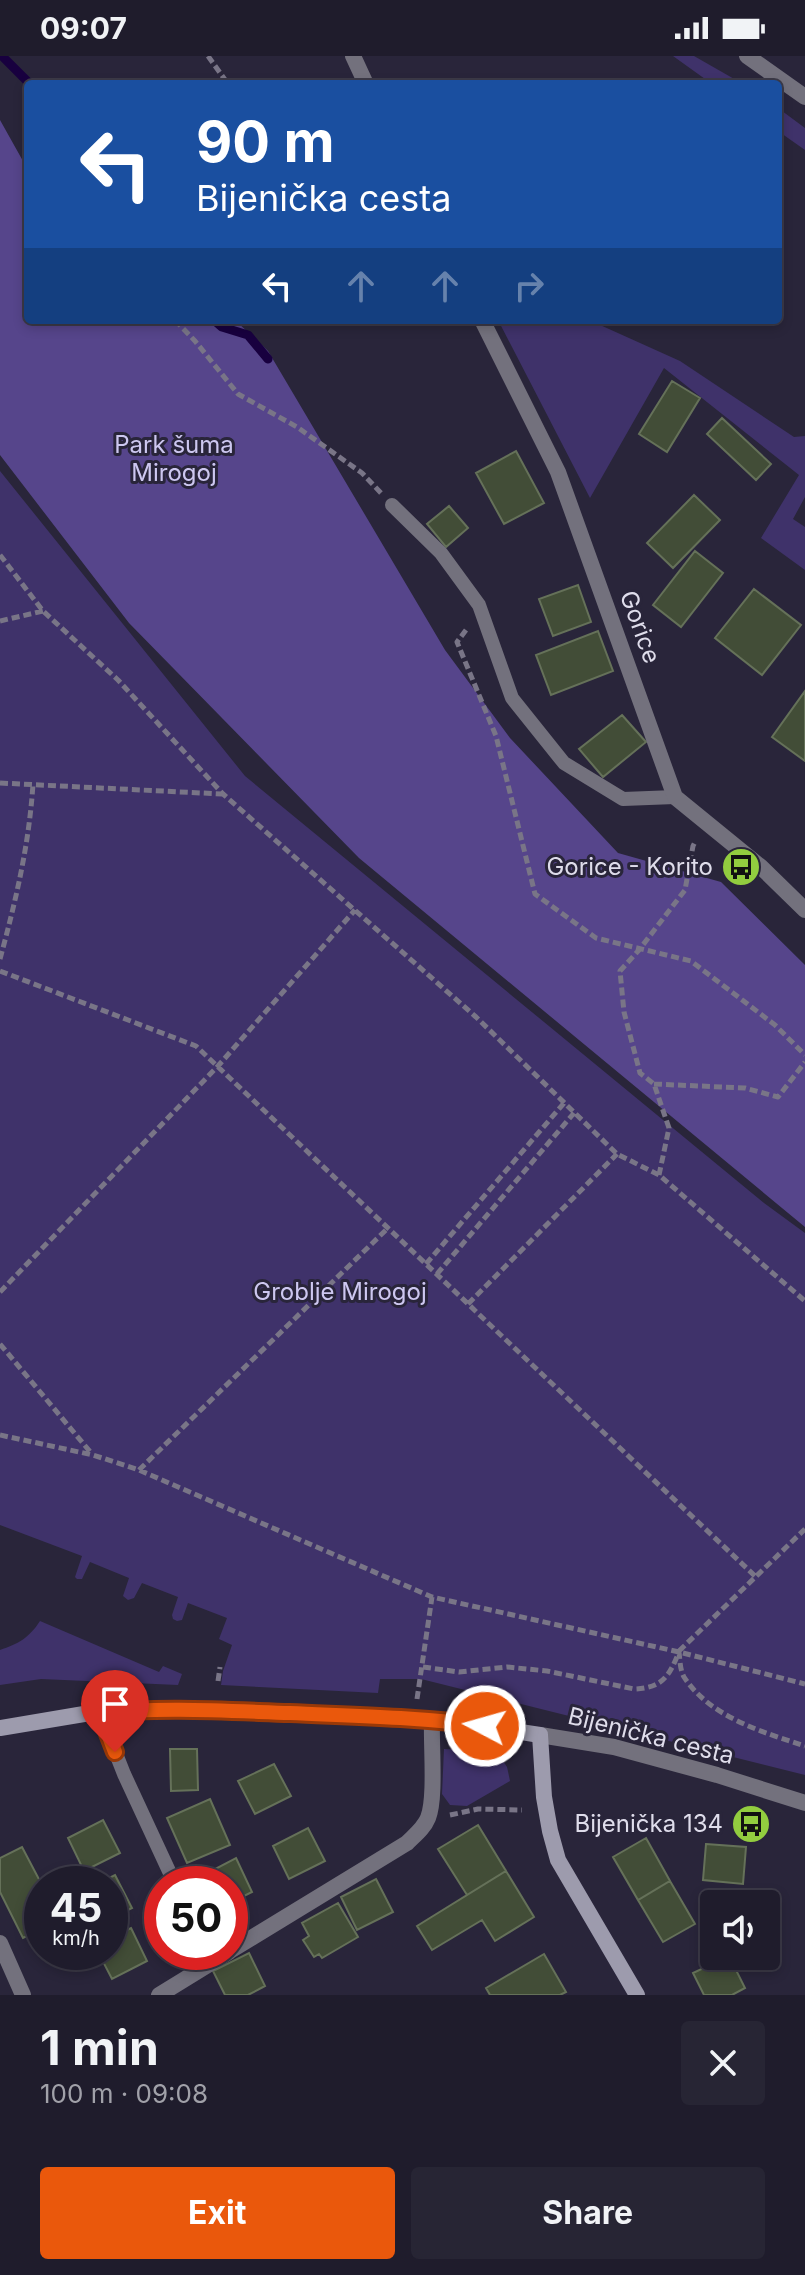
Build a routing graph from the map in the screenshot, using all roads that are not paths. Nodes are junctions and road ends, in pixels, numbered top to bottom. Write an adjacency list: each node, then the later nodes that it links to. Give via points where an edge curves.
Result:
1 (353, 56): 3 (street)
2 (747, 56): 4 (street)
3 (364, 80)
4 (781, 80)
5 (782, 81): 6 (street)
6 (805, 97)
7 (484, 324): 9 (street, Gorice, via 558,472)
8 (392, 505): 9 (lane, via 441,553 479,605 512,698 564,763 623,799)
9 (675, 797): 10 (street)
10 (805, 910)
11 (100, 1713): 12 (main road, Bijenička cesta, via 166,1709); 13 (main road, Bijenička cesta); 16 (lane)
12 (432, 1721): 14 (main road, Bijenička cesta); 17 (street, via 432,1800 422,1829)
13 (0, 1728)
14 (540, 1735): 15 (street, Bijenička cesta, via 614,1747); 22 (main road, via 544,1797 558,1860)
15 (805, 1803)
16 (167, 1866)
17 (248, 1941)
18 (0, 1943): 20 (street)
19 (200, 1970): 21 (street)
20 (23, 1995)
21 (159, 1995)
22 (637, 1995)

